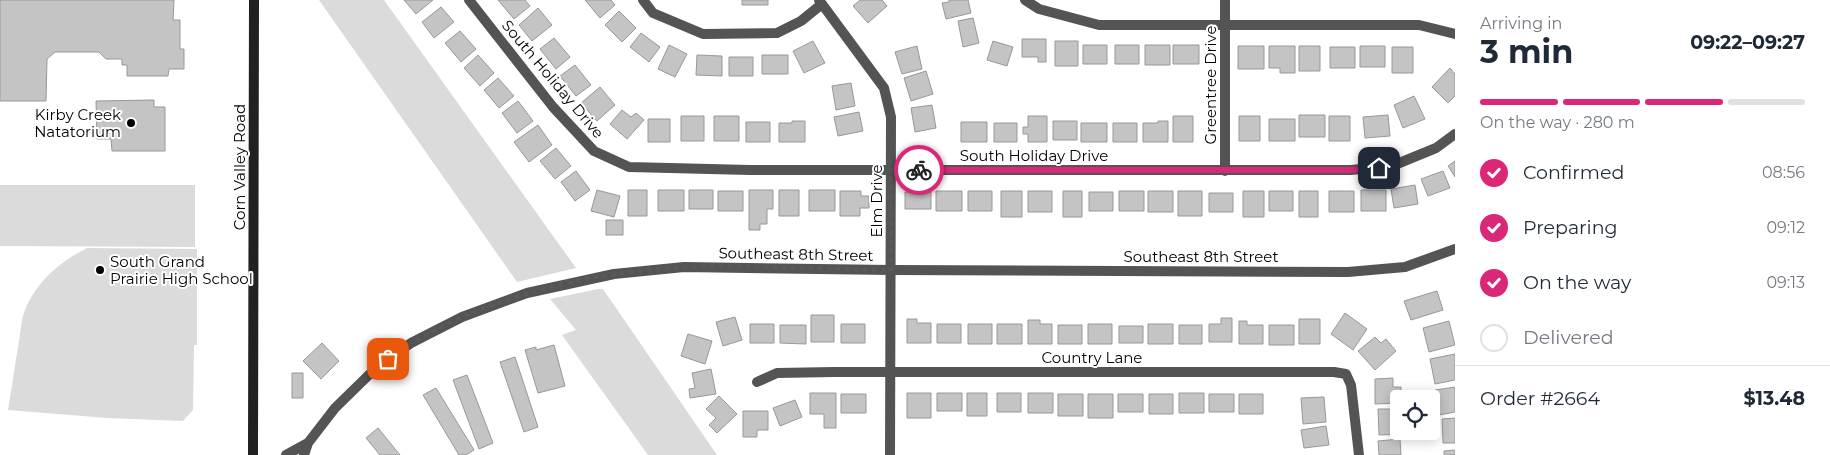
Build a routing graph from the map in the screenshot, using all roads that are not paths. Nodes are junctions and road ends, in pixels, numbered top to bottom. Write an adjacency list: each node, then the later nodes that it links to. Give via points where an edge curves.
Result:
1 (254, 0): 17 (main road, Corn Valley Road)
2 (469, 0): 10 (street, South Holiday Drive, via 553,107 594,151 629,167)
3 (643, 0): 6 (street, via 658,15 703,34 776,33 801,21)
4 (1025, 0): 7 (street, via 1039,9 1100,25)
5 (1225, 0): 7 (street, Greentree Drive)
6 (820, 2): 10 (street, Elm Drive, via 884,88 891,117)
7 (1225, 24): 8 (street, via 1419,25); 11 (street, Greentree Drive)
8 (1455, 34)
9 (1455, 134): 11 (street, South Holiday Drive, via 1436,148 1392,166 1351,170)
10 (891, 170): 11 (street, South Holiday Drive); 13 (street, Elm Drive)
11 (1225, 171)
12 (1455, 249): 13 (street, Southeast 8th Street, via 1405,266 1348,272)
13 (891, 270): 14 (street, Elm Drive); 16 (street, Southeast 8th Street, via 684,266 614,274 527,293 462,318 411,343 377,367 334,408)
14 (890, 373): 15 (street, Country Lane, via 777,373); 20 (street, Elm Drive); 21 (street, Country Lane, via 1346,374)
15 (757, 382)
16 (308, 443): 18 (street, Southeast 8th Street); 19 (street, Southeast 8th Street)
17 (253, 455)
18 (286, 455)
19 (304, 455)
20 (890, 455)
21 (1359, 455)

